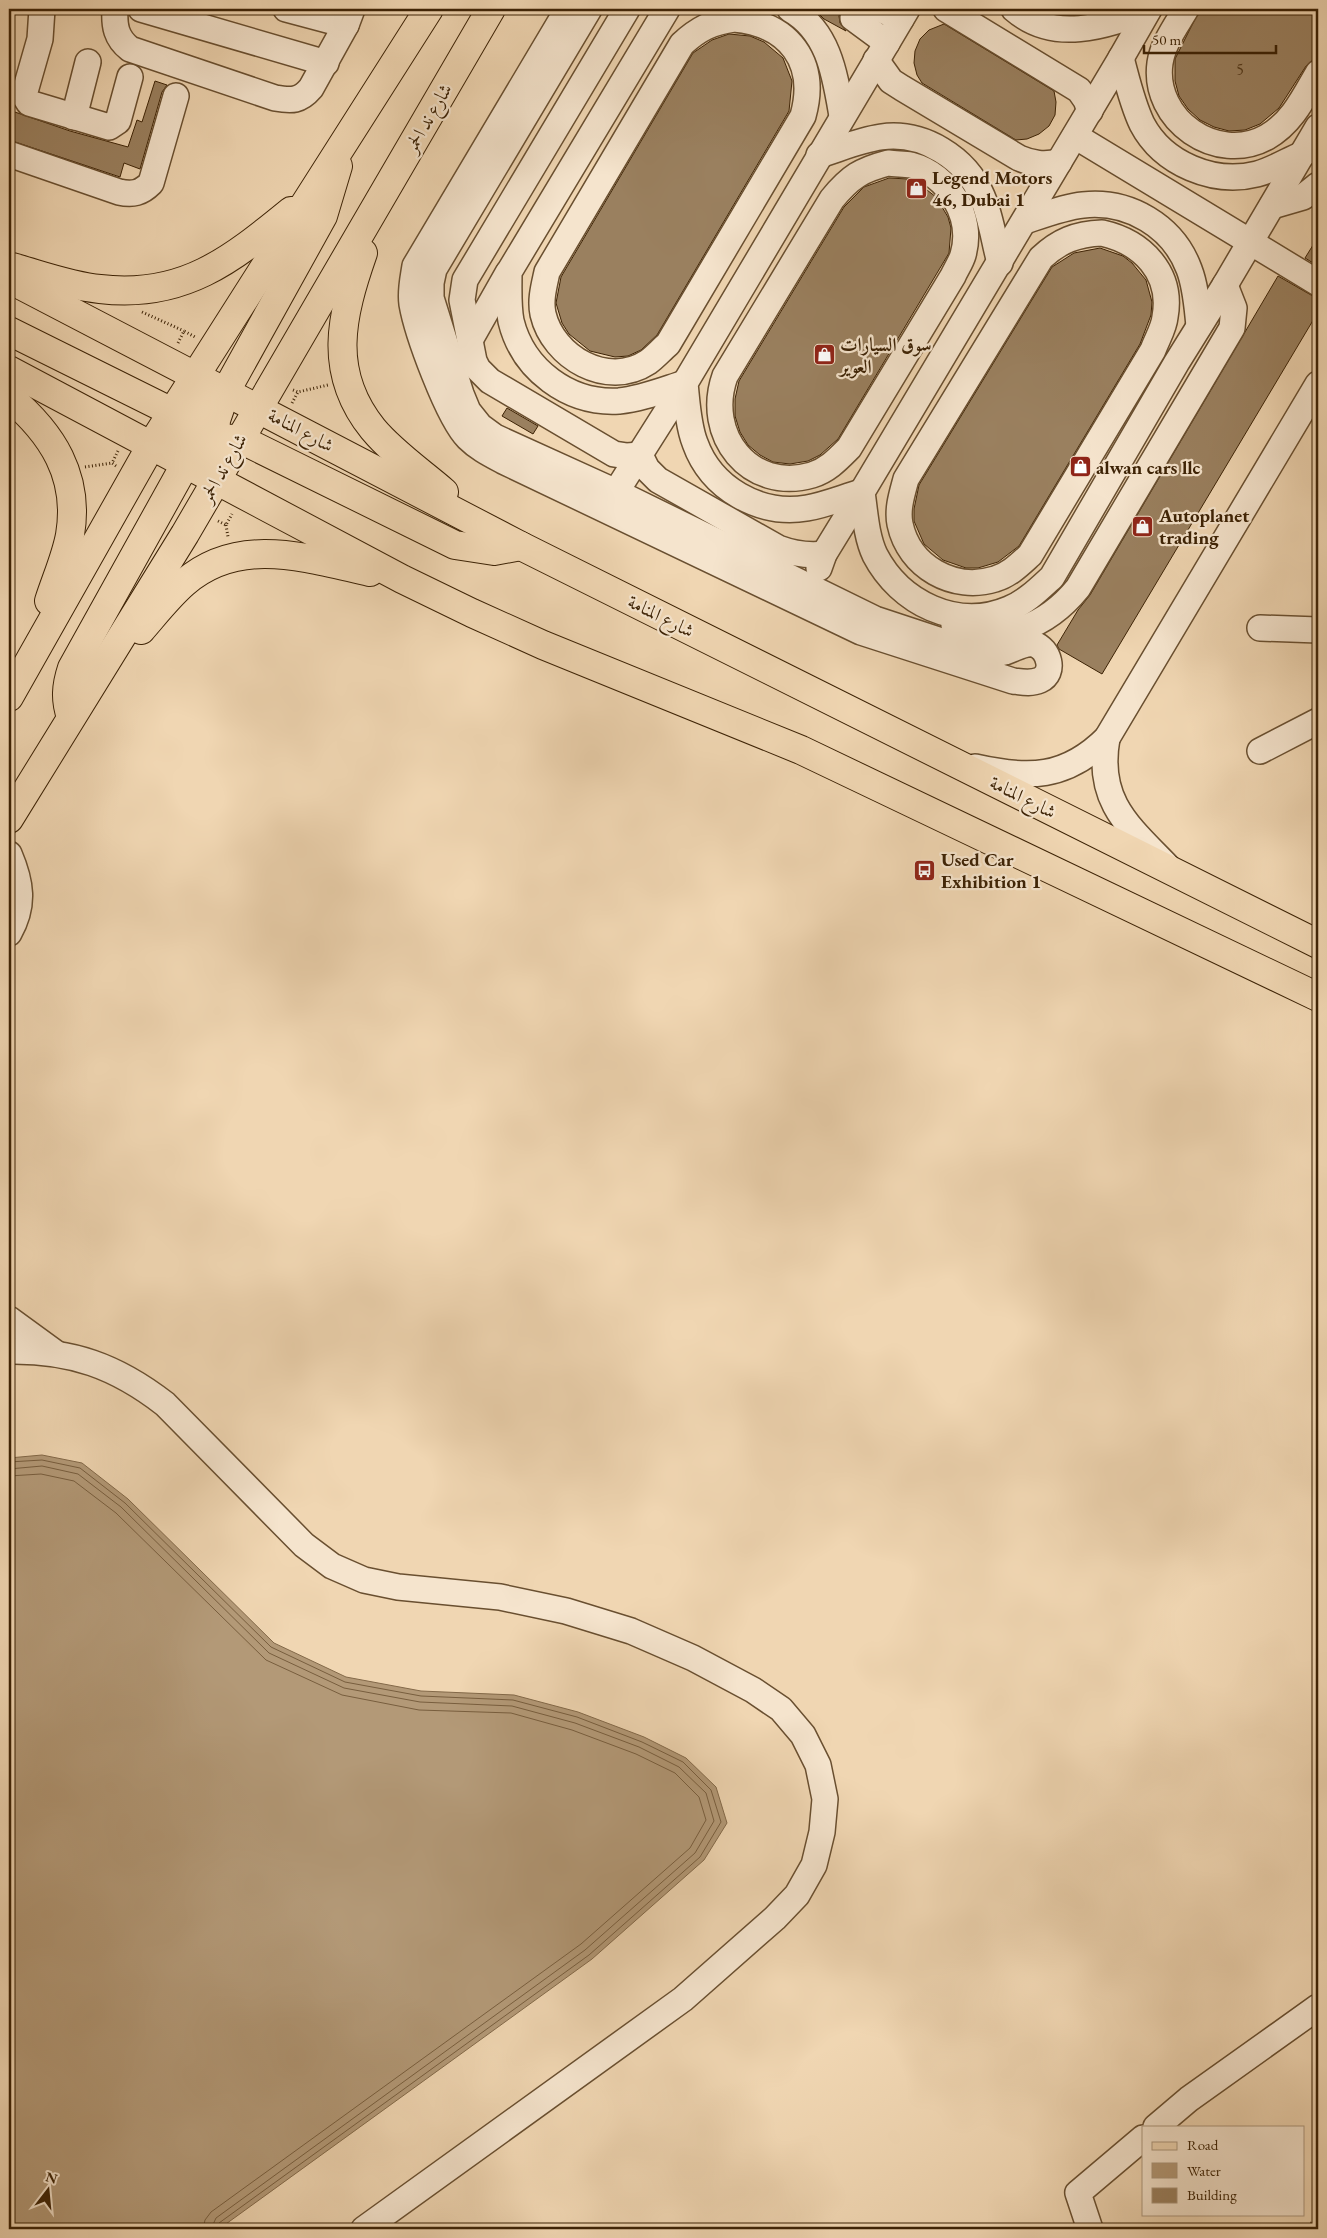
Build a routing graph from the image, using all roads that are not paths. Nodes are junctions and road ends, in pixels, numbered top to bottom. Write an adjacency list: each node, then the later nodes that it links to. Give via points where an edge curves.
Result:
1 (42, 9): 29 (street, via 40,39 25,91 26,100)
2 (115, 9): 23 (street, via 116,31 121,42 130,49 275,98 296,100 305,96)
3 (141, 9): 23 (street)
4 (286, 9): 17 (street)
5 (429, 9): 35 (main road)
6 (491, 9): 45 (main road, شارع ند الحمر)
7 (568, 9): 95 (street, via 415,266 412,303 445,400 454,420 484,451 861,632 1013,681 1027,683 1040,680 1050,667 1048,658 1036,644 1026,644 998,654 978,653 876,619)
8 (589, 9): 87 (street, via 441,256 431,283 431,298 461,394 468,411 480,426 495,437)
9 (627, 9): 64 (street, via 465,280 462,300)
10 (790, 9): 28 (street, via 811,27 824,45 833,66)
11 (946, 9): 19 (street)
12 (1148, 9): 16 (street, via 1109,25 1086,30 1062,29 1039,23); 21 (street)
13 (1186, 9): 24 (street, via 1165,47 1160,81 1172,114 1198,137 1232,146 1250,144 1266,137 1293,115)
14 (668, 10): 31 (street)
15 (896, 12): 20 (street)
16 (1018, 12): 19 (street)
17 (349, 17): 23 (street)
18 (853, 18): 20 (street)
19 (1005, 44): 27 (street, via 1080,90)
20 (882, 51): 28 (street); 30 (street, via 891,81)
21 (1121, 58): 27 (street); 41 (street, via 1143,125 1156,143)
22 (88, 62): 29 (street)
23 (326, 63)
24 (1318, 73)
25 (130, 77): 29 (street, via 114,126)
26 (176, 96): 37 (street, via 151,183 142,191 131,194 119,192)
27 (1090, 112): 33 (street)
28 (842, 116): 39 (street)
29 (74, 117)
30 (958, 122): 36 (street); 40 (street, via 1032,163 1046,165)
31 (597, 125): 34 (street); 55 (street)
32 (1318, 127): 38 (street)
33 (1075, 136): 40 (street); 43 (street)
34 (622, 142): 47 (street, via 682,44 696,30 734,19 754,21 773,29 789,41 800,58 807,76 808,96 794,133); 56 (street)
35 (339, 150): 44 (main road); 75 (main road, via 334,184 323,216)
36 (942, 150): 39 (street, via 917,140 882,137); 53 (street, via 968,173 982,197)
37 (9, 154)
38 (1303, 154): 41 (street, via 1256,174 1235,177 1213,175); 46 (street)
39 (819, 155): 50 (street)
40 (1059, 162): 49 (street)
41 (1180, 162): 43 (street)
42 (1318, 185): 46 (street, via 1303,197)
43 (1164, 190): 48 (street); 51 (street)
44 (309, 196): 54 (main road, via 248,246 216,267 181,282 144,289 100,289); 70 (main road)
45 (382, 196): 77 (main road, شارع ند الحمر); 89 (main road, via 345,307 342,344 347,380 362,414 385,442)
46 (1272, 206): 51 (street)
47 (746, 213): 50 (street); 65 (street)
48 (1148, 218): 49 (street, via 1127,209 1082,205); 61 (street, via 1180,250 1190,270)
49 (1024, 221): 53 (street)
50 (774, 230): 52 (street); 68 (street)
51 (1250, 241): 58 (street); 59 (street)
52 (803, 247): 60 (street, via 846,181 866,169 888,163 912,165 932,174 954,196 966,232 963,255); 71 (street)
53 (1000, 263): 63 (street)
54 (9, 266)
55 (513, 266): 56 (street); 64 (street); 74 (street, via 509,303 517,338 536,368)
56 (548, 272): 67 (street, via 542,292 549,332)
57 (9, 279): 70 (main road, شارع المنامة)
58 (1318, 283)
59 (1225, 286): 61 (street); 96 (street, via 1234,308 1232,328 1078,588 1064,605 1047,619 1005,633 961,628)
60 (925, 322): 63 (street); 82 (street)
61 (1199, 326): 81 (street)
62 (9, 331): 79 (main road)
63 (954, 338): 66 (street); 84 (street)
64 (470, 340): 83 (street, via 478,369 490,381 614,454)
65 (668, 344): 67 (street, via 647,362 630,369 612,371); 68 (street)
66 (980, 354): 78 (street, via 1041,258 1053,246 1068,238 1102,233 1134,244 1152,262 1164,284 1165,318 1153,350); 86 (street)
67 (577, 361): 74 (street)
68 (698, 361): 71 (street); 72 (street)
69 (9, 370): 80 (main road)
70 (195, 376): 75 (main road, شارع المنامة); 79 (main road)
71 (725, 376): 82 (street, via 718,404 720,424 727,442 740,458 756,469 774,476 794,478 813,475 831,466)
72 (685, 383): 74 (street, via 619,401 591,398); 83 (street); 88 (street, via 690,419 704,464 739,496 760,506 784,510 807,508)
73 (1318, 384): 104 (street)
74 (564, 390)
75 (226, 391): 77 (main road, شارع المنامة); 79 (main road)
76 (9, 398): 99 (main road, via 26,411 50,438 66,470 71,502 72,519 66,550)
77 (258, 407): 79 (main road); 89 (main road, شارع المنامة)
78 (1105, 430): 81 (street); 90 (street)
79 (203, 432): 80 (main road); 80 (main road); 85 (main road); 85 (main road); 91 (main road, via 455,546 494,551); 102 (main road, via 72,668 67,692)
80 (152, 444): 99 (main road)
81 (1129, 444): 93 (street)
82 (849, 448): 84 (street)
83 (640, 455): 87 (street); 92 (street, via 658,480 778,548 801,555)
84 (878, 464): 86 (street); 88 (street)
85 (216, 479): 94 (main road); 100 (main road, شارع ند الحمر)
86 (906, 479): 90 (street, via 899,503 900,524 914,555 935,574 968,583 996,579 1015,569 1030,555)
87 (616, 492): 95 (street)
88 (862, 492): 92 (street); 96 (street, via 874,553 888,576)
89 (486, 527): 91 (main road, شارع المنامة)
90 (1040, 538): 93 (street)
91 (521, 546): 106 (main road, شارع المنامة)
92 (824, 554): 95 (street, via 819,566)
93 (1065, 554): 96 (street, via 1052,577 1009,609 983,616 956,616)
94 (402, 579): 100 (main road, via 281,553 248,554 215,563 185,582 172,595); 112 (main road, via 543,645 802,750)
95 (818, 591)
96 (923, 606)
97 (1260, 628): 98 (street)
98 (1318, 630)
99 (30, 660): 101 (main road)
100 (87, 692): 102 (main road, شارع ند الحمر)
101 (9, 697)
102 (71, 717): 107 (main road, شارع ند الحمر)
103 (1318, 721): 105 (street)
104 (1107, 738): 106 (street, via 1079,760 1047,773 1006,774); 109 (street, via 1105,775 1116,809 1132,831)
105 (1260, 751)
106 (958, 764): 109 (main road, شارع المنامة)
107 (9, 818)
108 (9, 854): 110 (street, via 21,887 19,911)
109 (1174, 873): 111 (main road, شارع المنامة)
110 (9, 933)
111 (1318, 944)
112 (1318, 998)
113 (9, 1318): 115 (street)
114 (9, 1351): 115 (street)
115 (58, 1354): 119 (street, via 94,1362 141,1385 165,1404 304,1545 332,1566 364,1580 398,1587 500,1597 566,1611 631,1632 693,1658 781,1709 803,1735 818,1765 825,1799 814,1865 797,1895 775,1918 683,1999)
116 (1318, 2007): 117 (street)
117 (1157, 2126)
118 (1142, 2139): 120 (street, via 1078,2193)
119 (364, 2229)
120 (1090, 2229)

